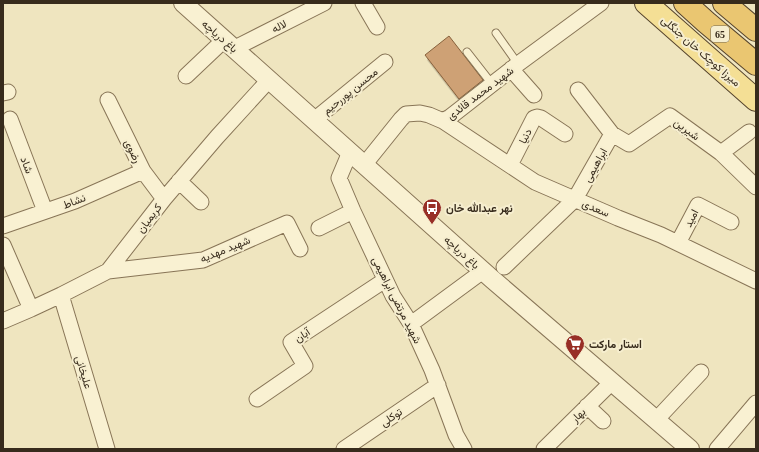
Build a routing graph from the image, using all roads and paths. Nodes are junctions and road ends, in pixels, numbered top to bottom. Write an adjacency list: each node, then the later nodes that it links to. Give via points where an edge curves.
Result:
1 (183, 3): 11 (street, باغ دریاچه)
2 (324, 3): 11 (street, لاله)
3 (363, 3): 8 (street)
4 (601, 3): 15 (street, شهید محمد قائدی)
5 (646, 3): 22 (main road, میرزا کوچک خان جنگلی)
6 (685, 3): 14 (highway, 65)
7 (724, 3): 9 (highway, 65)
8 (377, 27)
9 (756, 30)
10 (496, 33): 15 (lane)
11 (229, 44): 16 (street, لاله); 17 (street, باغ دریاچه)
12 (467, 52): 18 (lane)
13 (385, 62): 24 (street, محسن پوررحیم)
14 (756, 64)
15 (514, 67): 18 (street, شهید محمد قائدی); 20 (street)
16 (186, 76)
17 (269, 80): 24 (street, باغ دریاچه); 34 (street, کریمیان)
18 (492, 84): 25 (street, شهید محمد قائدی)
19 (578, 90): 28 (street, ابراهیمی)
20 (534, 95)
21 (108, 100): 33 (street, رضوی)
22 (756, 100)
23 (10, 119): 39 (street, شاد)
24 (314, 120): 29 (street, باغ دریاچه)
25 (443, 121): 31 (street, شهید محمد قائدی, via 420,113 406,114); 32 (street, سعدی)
26 (749, 132): 30 (street)
27 (565, 134): 32 (street, دنیا, via 541,118 534,118)
28 (612, 134): 30 (street, شیرین, via 629,144 670,116); 37 (street, ابراهیمی)
29 (350, 152): 31 (street, باغ دریاچه); 40 (street, شهید مرتضی ابراهیمی, via 339,178)
30 (721, 153): 35 (street, شیرین)
31 (364, 165): 49 (street, باغ دریاچه)
32 (510, 166): 37 (street, سعدی, via 535,182)
33 (143, 171): 36 (street, رضوی); 39 (street, نشاط, via 75,201)
34 (179, 181): 36 (street, کریمیان); 38 (street)
35 (756, 187)
36 (164, 199): 48 (street, کریمیان)
37 (575, 199): 44 (street, سعدی); 47 (street, ابراهیمی)
38 (201, 202)
39 (45, 211): 42 (street, نشاط)
40 (353, 211): 43 (street); 50 (street, شهید مرتضی ابراهیمی)
41 (731, 222): 44 (street, امید, via 698,205)
42 (3, 226)
43 (320, 228)
44 (678, 244): 51 (street, سعدی)
45 (3, 245): 53 (street)
46 (300, 248): 48 (street, شهید مهدیه, via 287,223 202,260)
47 (504, 267)
48 (108, 271): 52 (street, کریمیان)
49 (483, 271): 55 (street); 57 (street, باغ دریاچه)
50 (385, 280): 55 (street, شهید مرتضی ابراهیمی); 59 (street, آبان, via 291,342 305,366)
51 (756, 281)
52 (61, 295): 53 (street, کریمیان); 66 (street, علیخانی)
53 (31, 309): 54 (street, کریمیان)
54 (3, 320)
55 (411, 324): 58 (street, شهید مرتضی ابراهیمی)
56 (701, 372): 62 (street)
57 (612, 382): 61 (street, بهار); 62 (street, باغ دریاچه)
58 (438, 385): 67 (street, توکلی); 68 (street, شهید مرتضی ابراهیمی, via 456,435)
59 (257, 399)
60 (756, 403): 69 (street)
61 (587, 406): 63 (street); 65 (street, بهار)
62 (656, 420): 64 (street, باغ دریاچه)
63 (603, 421)
64 (682, 446)
65 (551, 447)
66 (107, 449)
67 (344, 449)
68 (464, 449)
69 (717, 449)

